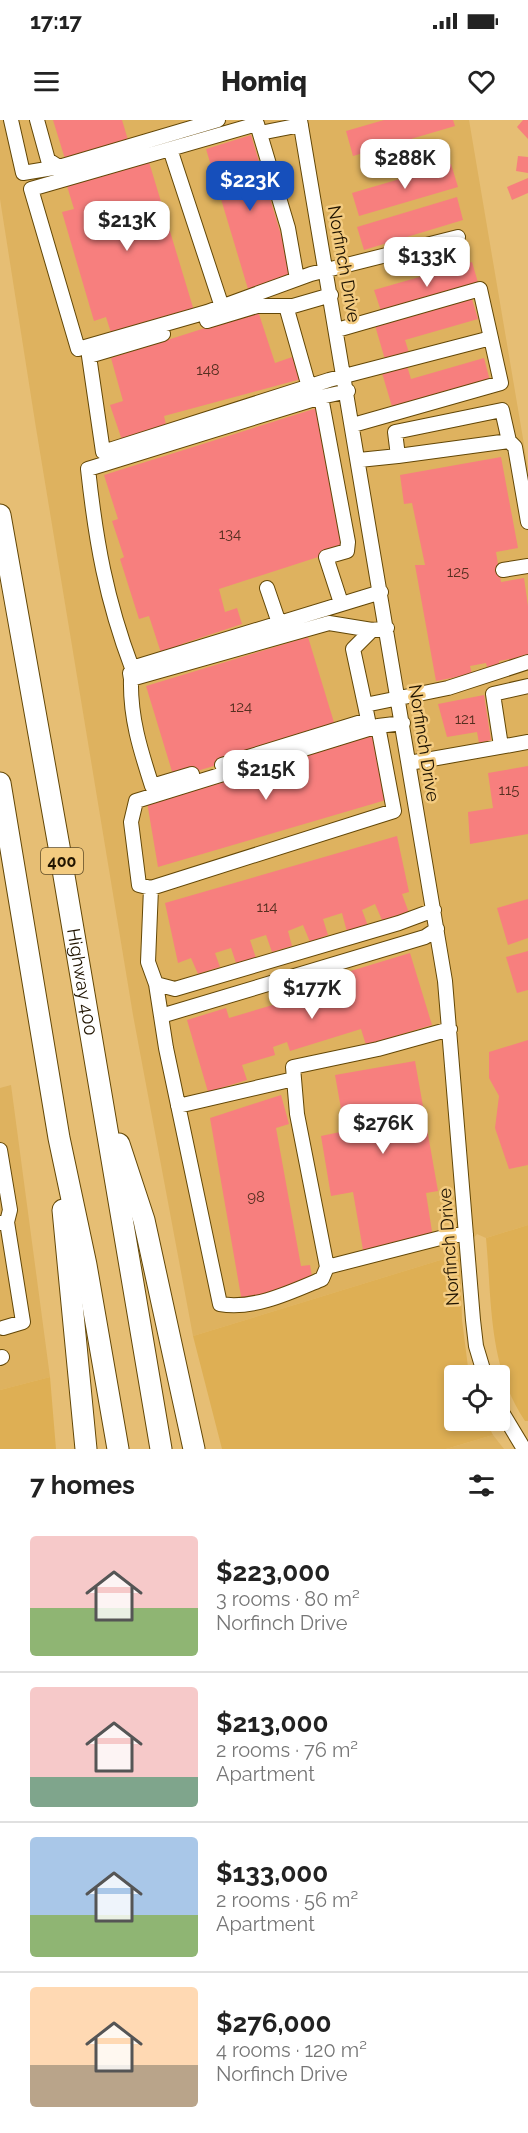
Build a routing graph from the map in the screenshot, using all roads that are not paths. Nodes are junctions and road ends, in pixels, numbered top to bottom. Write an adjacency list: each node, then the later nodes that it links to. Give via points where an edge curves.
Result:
1 (11, 120): 7 (street, via 23,173)
2 (37, 120): 7 (street, via 48,160)
3 (218, 120): 7 (street)
4 (301, 122): 5 (street); 9 (street, Norfinch Drive)
5 (260, 133): 6 (street, via 257,124); 10 (street, via 288,228)
6 (170, 149): 13 (street); 13 (street, via 31,189 78,349)
7 (59, 167)
8 (458, 237): 9 (street)
9 (327, 271): 10 (street); 11 (street, Norfinch Drive)
10 (297, 279): 13 (street)
11 (331, 295): 12 (street); 14 (street, Norfinch Drive)
12 (286, 306): 17 (street); 17 (street, via 257,306 88,356 103,453)
13 (222, 307)
14 (337, 330): 15 (street, via 480,289); 16 (street, Norfinch Drive)
15 (491, 338): 16 (street); 20 (street, via 501,383)
16 (345, 376): 17 (street); 18 (street, Norfinch Drive)
17 (309, 387)
18 (348, 391): 19 (street); 20 (street, Norfinch Drive)
19 (321, 397): 30 (street, via 348,542 347,551 326,557); 35 (street, via 88,469 96,543)
20 (353, 425): 23 (street, Norfinch Drive)
21 (509, 441): 22 (street); 22 (street, via 502,410 395,432); 25 (street, via 515,447)
22 (398, 456): 23 (street)
23 (359, 460): 29 (street, Norfinch Drive)
24 (0, 515): 56 (highway, Highway 400 / 400)
25 (528, 522)
26 (528, 566): 27 (street)
27 (503, 570)
28 (267, 588): 31 (street)
29 (381, 592): 30 (street); 32 (street, Norfinch Drive)
30 (341, 603): 31 (street)
31 (279, 623): 35 (street)
32 (387, 628): 33 (street); 37 (street, Norfinch Drive)
33 (372, 630): 35 (street, via 329,623); 38 (street, via 353,649)
34 (528, 662): 37 (street, via 448,688)
35 (132, 673): 40 (street, via 130,706 134,730 152,786)
36 (528, 686): 42 (street, via 493,694)
37 (399, 698): 38 (street); 39 (street, Norfinch Drive)
38 (365, 705): 40 (street)
39 (403, 723): 40 (street); 43 (street, Norfinch Drive)
40 (372, 725): 46 (street); 47 (street, via 136,801 131,822 139,885)
41 (528, 742): 42 (street)
42 (501, 746): 43 (street)
43 (409, 763): 45 (street, Norfinch Drive)
44 (0, 783): 58 (highway, 400)
45 (417, 806): 46 (street); 48 (street, Norfinch Drive)
46 (394, 812): 47 (street)
47 (151, 888): 52 (street, via 148,962)
48 (434, 910): 49 (street); 50 (street, Norfinch Drive)
49 (381, 929): 51 (street); 52 (street, via 175,989)
50 (437, 929): 51 (street, via 425,937); 54 (street, Norfinch Drive)
51 (387, 948): 53 (street)
52 (156, 984): 53 (street)
53 (161, 1016): 57 (street)
54 (450, 1029): 55 (street, via 293,1067); 61 (street, Norfinch Drive)
55 (294, 1078): 57 (street); 62 (street, via 297,1114)
56 (100, 1085): 69 (highway, Highway 400 / 400); 70 (highway, via 144,1220)
57 (178, 1106): 62 (street, via 220,1304 238,1308 289,1293 322,1279)
58 (59, 1138): 67 (highway, via 67,1267); 68 (highway, 400, via 86,1264)
59 (0, 1150): 60 (street, via 10,1210)
60 (4, 1223): 63 (street, via 23,1322)
61 (466, 1234): 62 (street); 64 (street, Norfinch Drive, via 476,1346)
62 (327, 1267)
63 (3, 1328)
64 (482, 1365)
65 (510, 1426): 71 (street)
66 (528, 1445): 71 (street)
67 (86, 1449)
68 (118, 1449)
69 (161, 1449)
70 (195, 1449)
71 (524, 1449)

